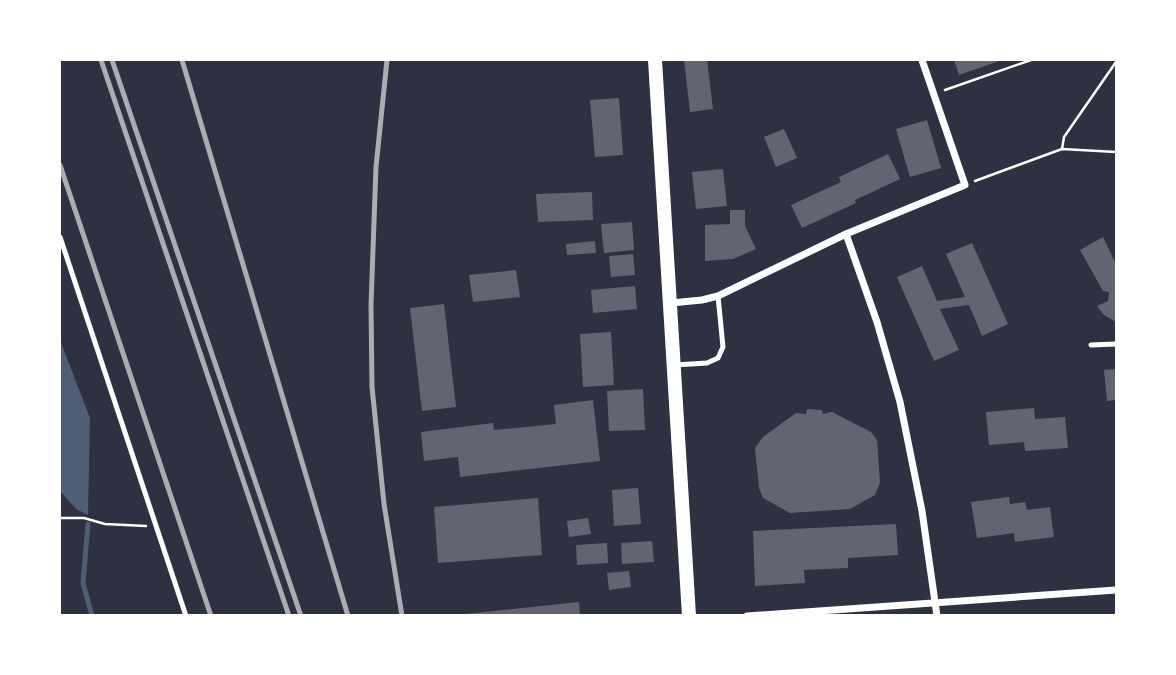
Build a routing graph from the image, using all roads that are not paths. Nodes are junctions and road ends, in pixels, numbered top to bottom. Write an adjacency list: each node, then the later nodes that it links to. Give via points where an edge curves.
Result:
1 (654, 60): 6 (main road)
2 (922, 60): 3 (street, via 965,185)
3 (846, 234): 5 (street); 11 (street, via 900,402)
4 (60, 237): 12 (lane)
5 (718, 296): 6 (street); 9 (lane, via 723,347 718,358)
6 (671, 303): 9 (main road)
7 (1116, 344): 8 (lane)
8 (1091, 345)
9 (675, 366): 13 (main road)
10 (1116, 590): 11 (street)
11 (936, 602): 14 (street); 15 (street)
12 (186, 615)
13 (689, 615)
14 (747, 615)
15 (937, 615)

